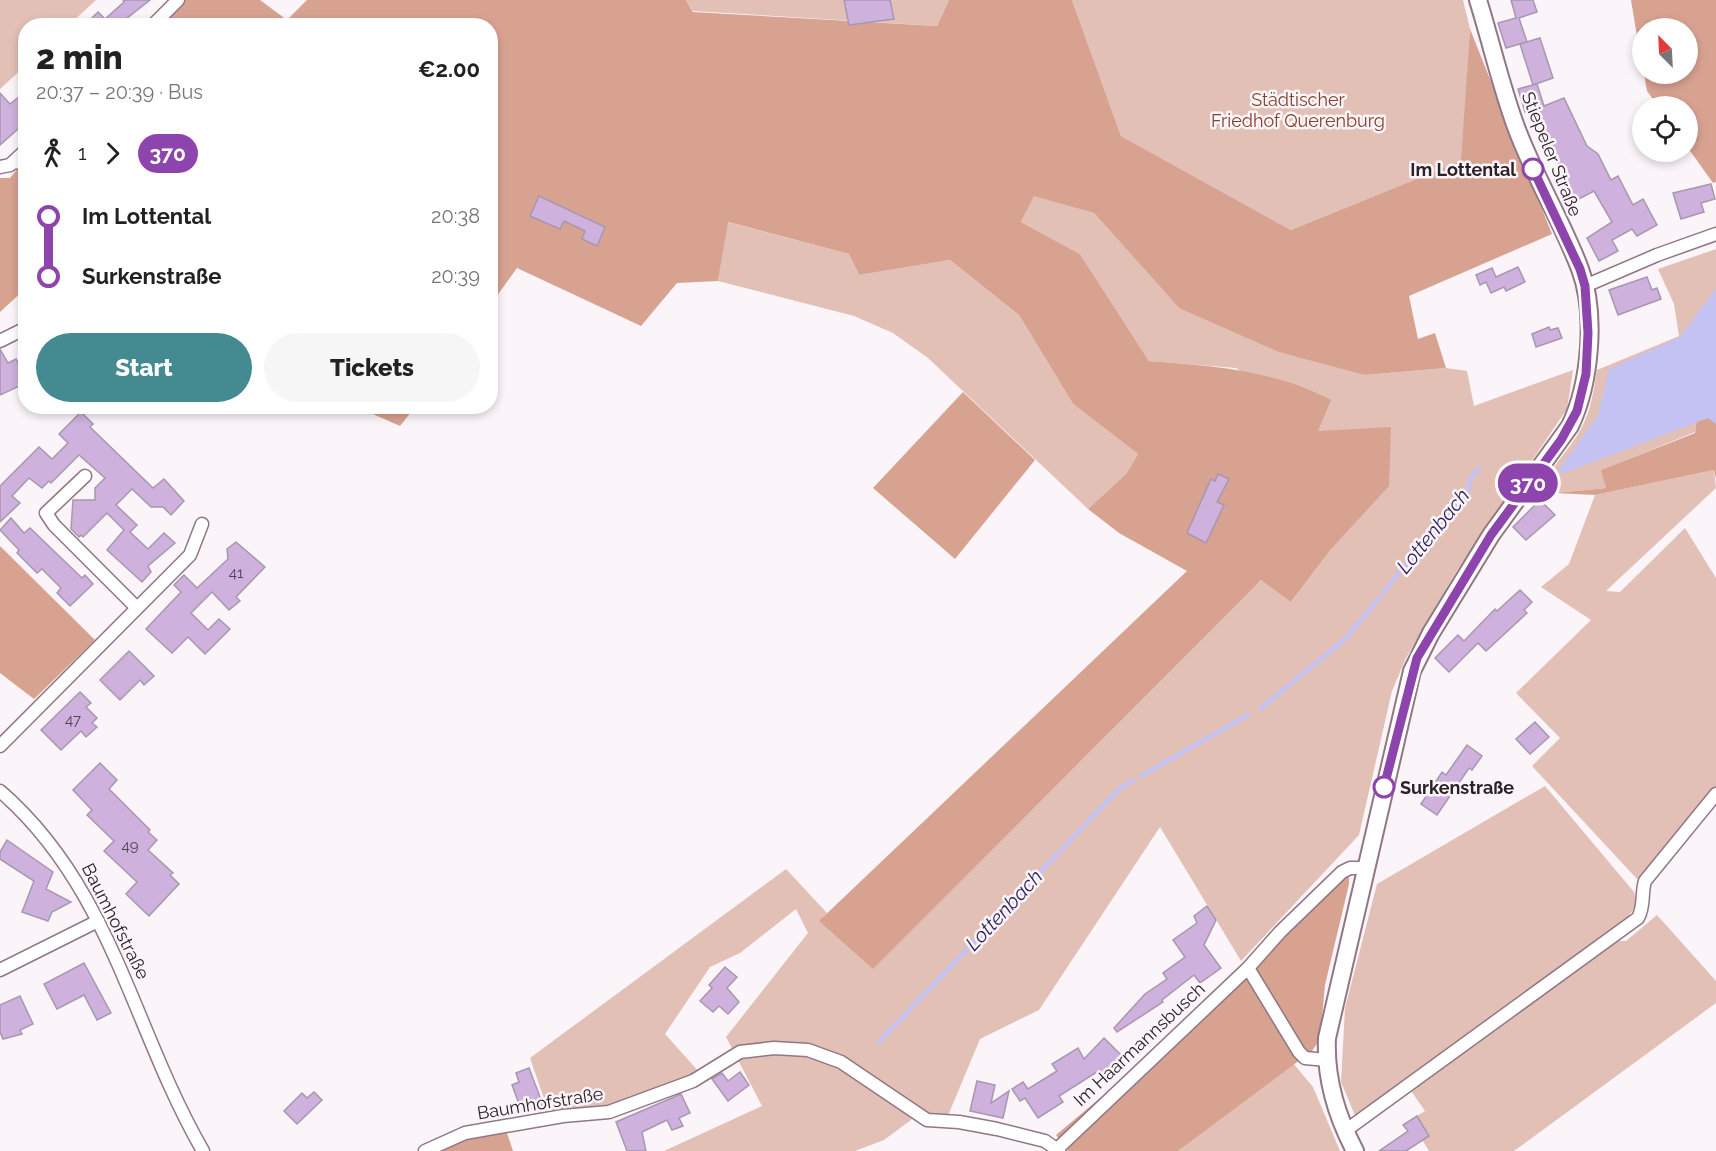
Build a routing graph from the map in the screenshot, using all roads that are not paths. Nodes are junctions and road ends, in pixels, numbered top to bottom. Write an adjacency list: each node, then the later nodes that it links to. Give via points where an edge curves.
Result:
1 (178, 0): 3 (street)
2 (1478, 0): 7 (street, Stiepeler Straße, via 1515,125)
3 (160, 18)
4 (18, 156): 5 (street)
5 (5, 166)
6 (1716, 234): 7 (street)
7 (1585, 286): 16 (street, via 1588,354 1577,411 1561,440 1491,535 1417,658)
8 (18, 332): 9 (street)
9 (0, 341)
10 (85, 476): 12 (street, via 46,513)
11 (202, 524): 12 (street, via 190,555)
12 (137, 608): 13 (street)
13 (0, 746)
14 (0, 791): 17 (street, Baumhofstraße, via 46,836 70,868)
15 (1716, 794): 21 (street, via 1645,881 1643,909 1638,918)
16 (1365, 868): 18 (street, Im Haarmannsbusch, via 1342,872); 20 (street, via 1332,1008)
17 (98, 921): 19 (street); 23 (street, Baumhofstraße, via 179,1106)
18 (1248, 968): 20 (street, via 1299,1052 1305,1058); 22 (street, Im Haarmannsbusch)
19 (0, 970)
20 (1327, 1060): 21 (street, via 1330,1089)
21 (1345, 1131): 25 (street)
22 (1057, 1150): 24 (street, Baumhofstraße, via 1045,1141 997,1129 927,1120 841,1062 808,1050 774,1048 740,1052 693,1081 609,1112 465,1133)
23 (203, 1151)
24 (425, 1151)
25 (1355, 1151)

